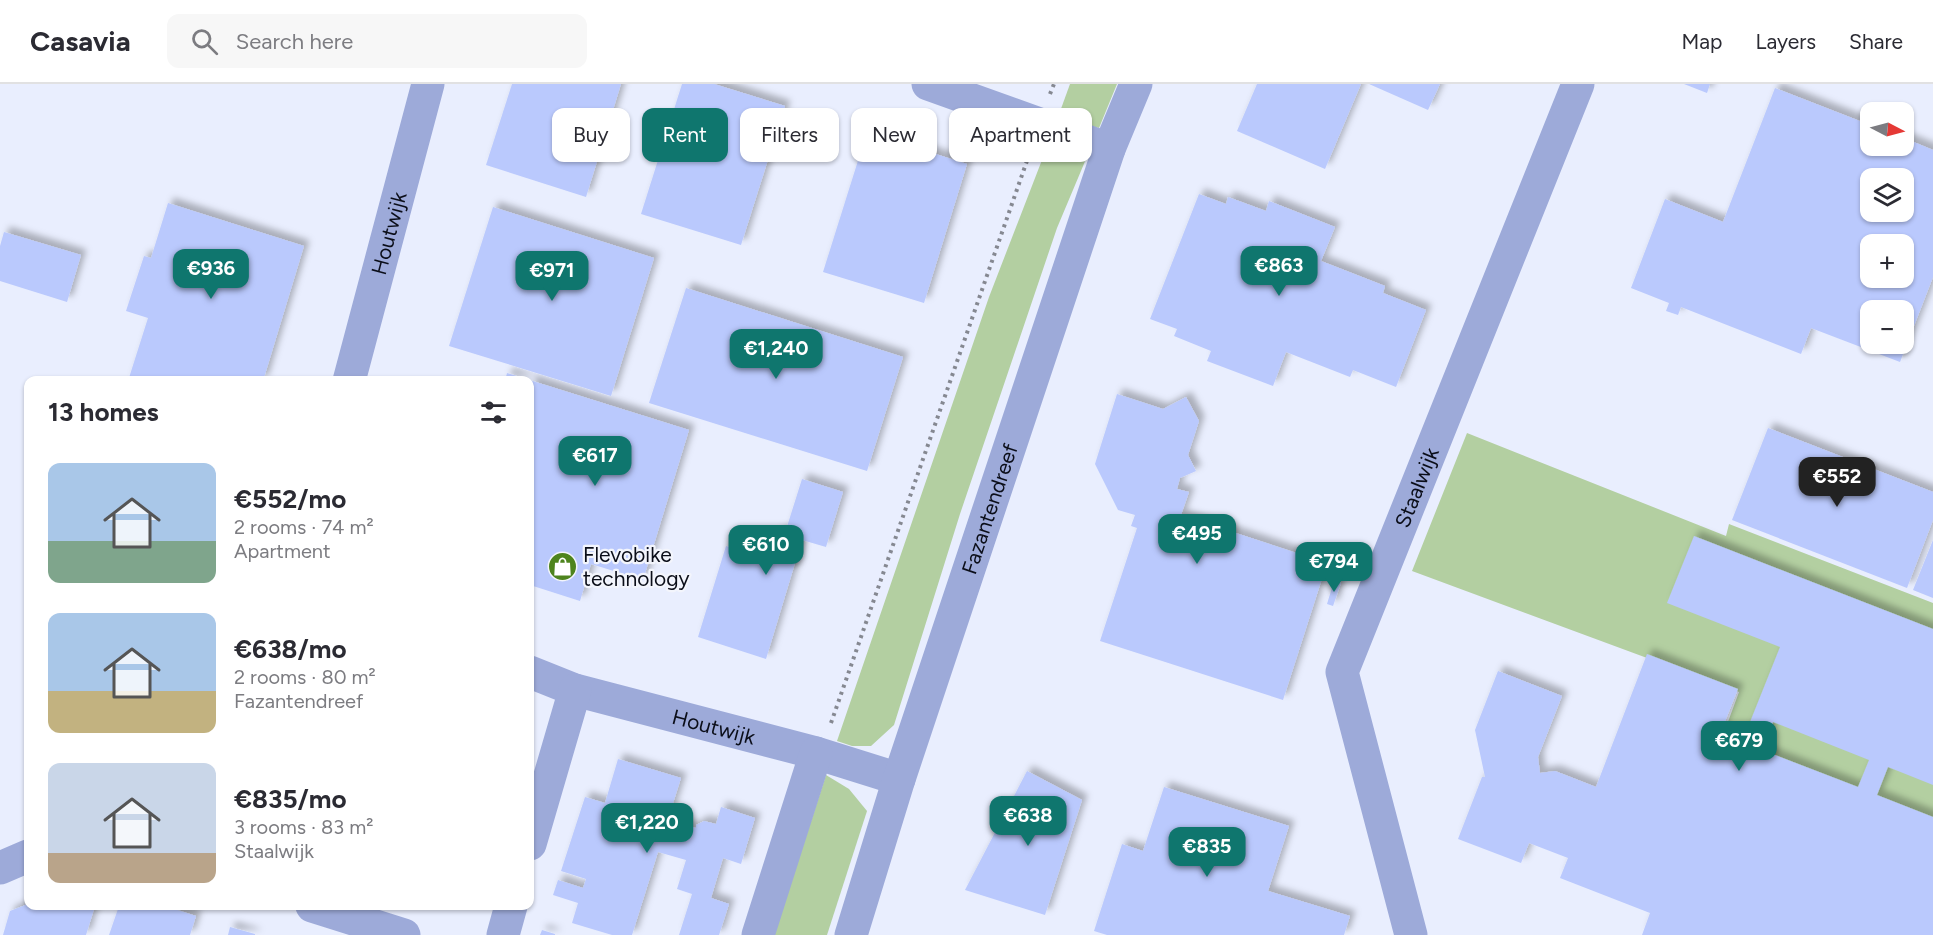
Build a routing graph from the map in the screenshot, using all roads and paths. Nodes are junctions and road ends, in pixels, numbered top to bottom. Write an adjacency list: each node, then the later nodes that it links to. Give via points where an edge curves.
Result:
1 (428, 84): 11 (street, Houtwijk)
2 (928, 84): 6 (street)
3 (1054, 84): 7 (path)
4 (1136, 84): 9 (street, Fazantendreef)
5 (1578, 84): 25 (street, Staalwijk, via 1342,672)
6 (997, 108)
7 (1045, 108)
8 (1092, 142): 9 (street)
9 (1109, 148): 15 (street, Fazantendreef)
10 (1027, 162): 14 (path, via 836,713)
11 (350, 376)
12 (534, 674): 13 (street, Houtwijk)
13 (575, 690): 14 (street, Houtwijk); 16 (street)
14 (816, 753): 15 (street, Houtwijk); 23 (street)
15 (899, 779): 24 (street, Fazantendreef)
16 (534, 830)
17 (24, 858): 18 (street)
18 (0, 868)
19 (325, 910): 21 (street)
20 (510, 910): 22 (street)
21 (404, 935)
22 (503, 935)
23 (758, 935)
24 (851, 935)
25 (1411, 935)

